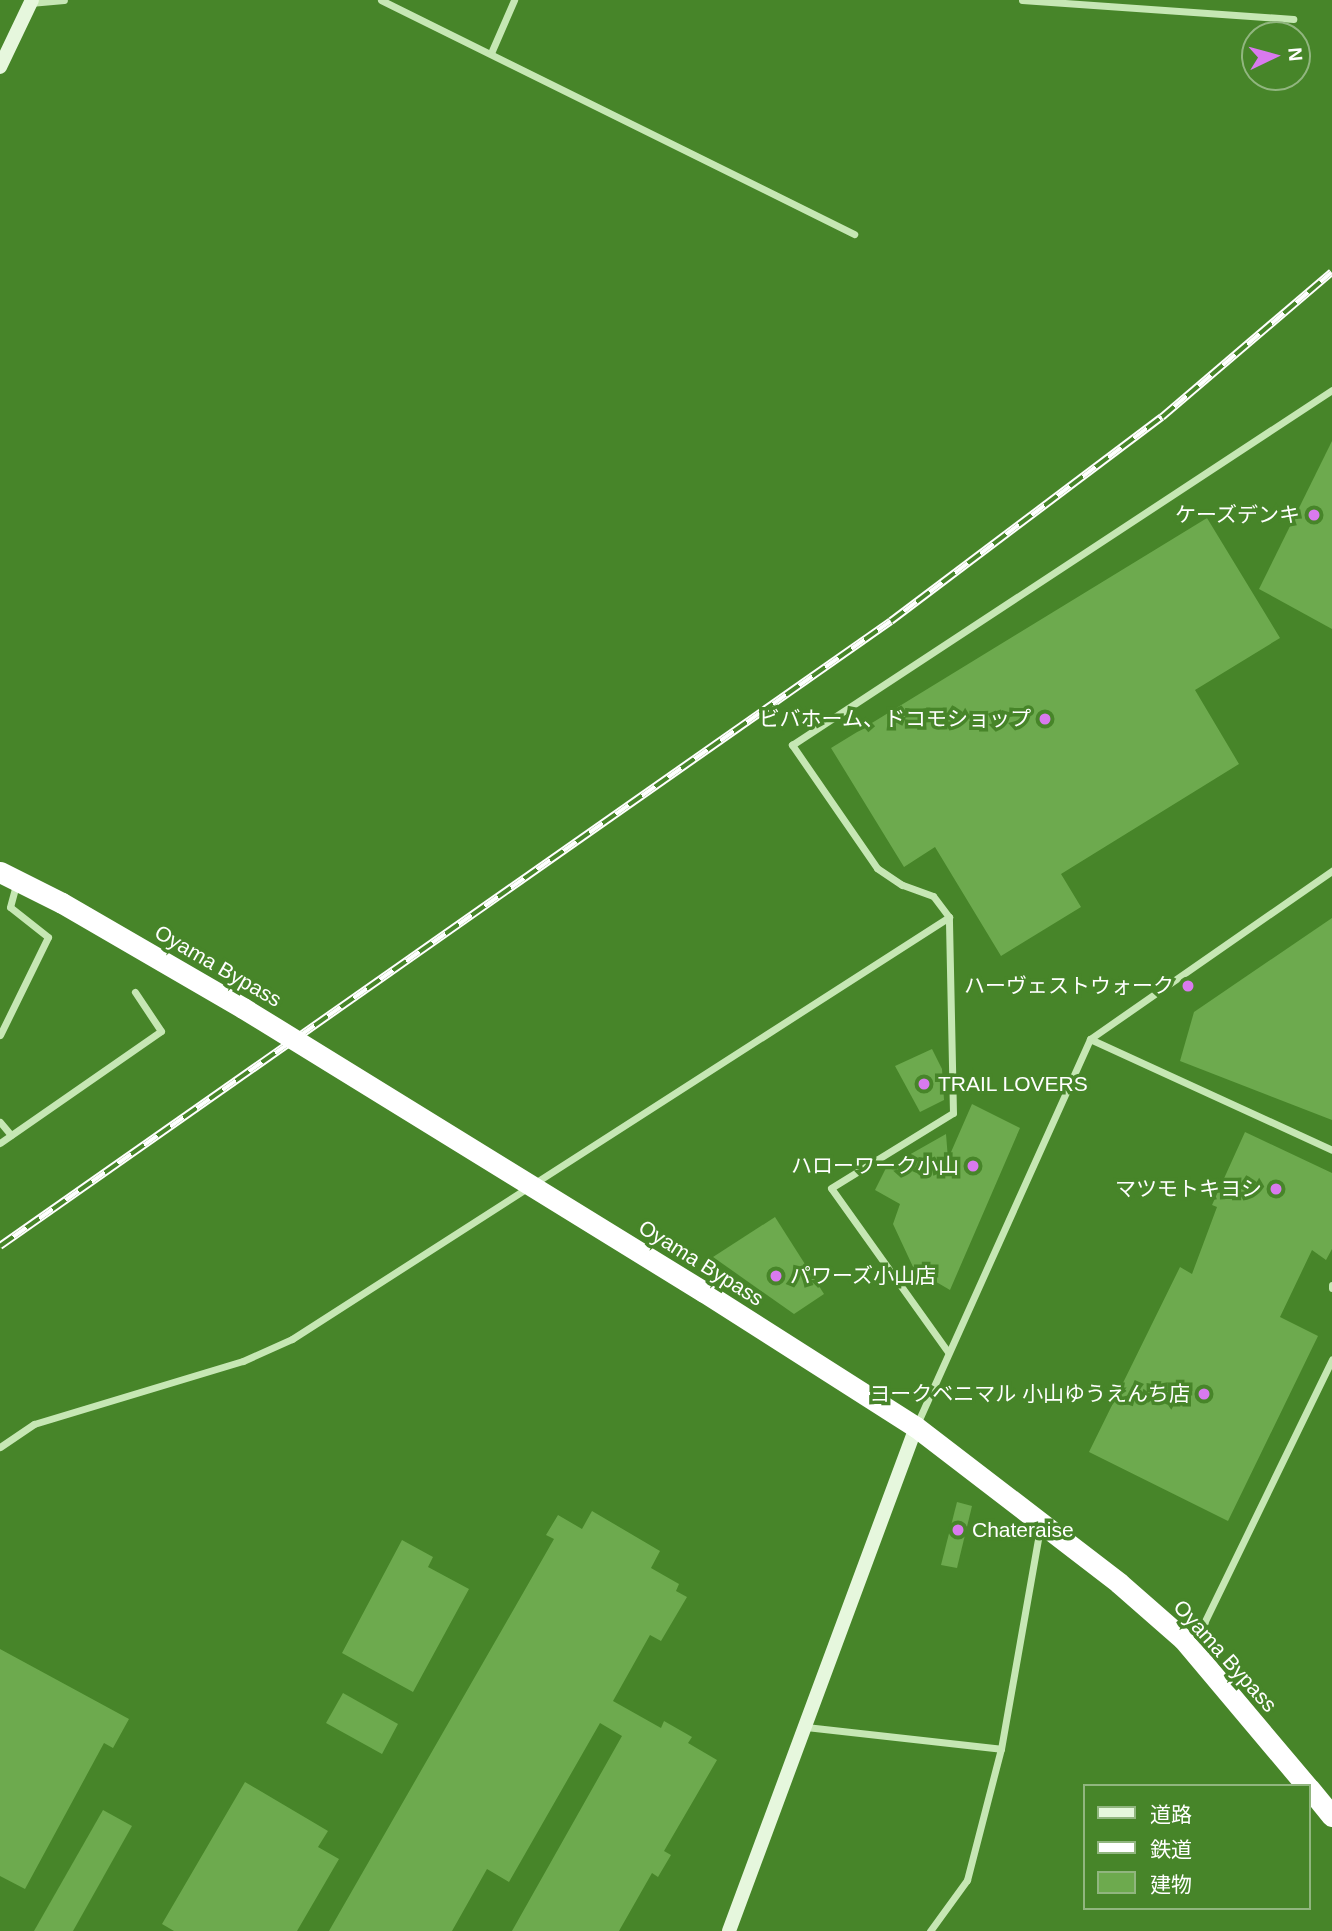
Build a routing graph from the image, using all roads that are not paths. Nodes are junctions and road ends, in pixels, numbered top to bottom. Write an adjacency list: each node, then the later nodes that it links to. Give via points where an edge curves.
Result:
1 (64, 0): 5 (street)
2 (381, 0): 7 (street)
3 (514, 0): 7 (street)
4 (1022, 0): 6 (street)
5 (30, 1): 8 (street)
6 (1293, 19)
7 (491, 53): 9 (street)
8 (0, 66)
9 (854, 234)
10 (1332, 390): 13 (street, via 792,745 877,868 887,878 933,896)
11 (1332, 871): 16 (street)
12 (8, 876): 15 (street, via 10,907 48,937); 23 (highway, Oyama Bypass, bridge, via 243,1009)
13 (949, 917): 21 (street, via 953,1113 831,1188); 24 (street, via 292,1339 232,1365 34,1424)
14 (135, 992): 18 (street, via 161,1031)
15 (0, 1035)
16 (1090, 1039): 20 (street); 21 (street)
17 (0, 1122): 18 (street)
18 (11, 1135): 19 (street)
19 (0, 1143)
20 (1332, 1150)
21 (948, 1352): 23 (street)
22 (1332, 1359): 26 (street, via 1204,1623)
23 (916, 1427): 25 (highway, Oyama Bypass); 27 (street)
24 (0, 1447)
25 (1041, 1521): 26 (highway, Oyama Bypass); 28 (street)
26 (1183, 1639): 29 (highway, Oyama Bypass)
27 (806, 1727): 28 (street); 32 (street)
28 (1001, 1749): 33 (street, via 967,1880)
29 (1305, 1784)
30 (1311, 1791): 31 (highway, Oyama Bypass)
31 (1332, 1816)
32 (729, 1931)
33 (930, 1931)

